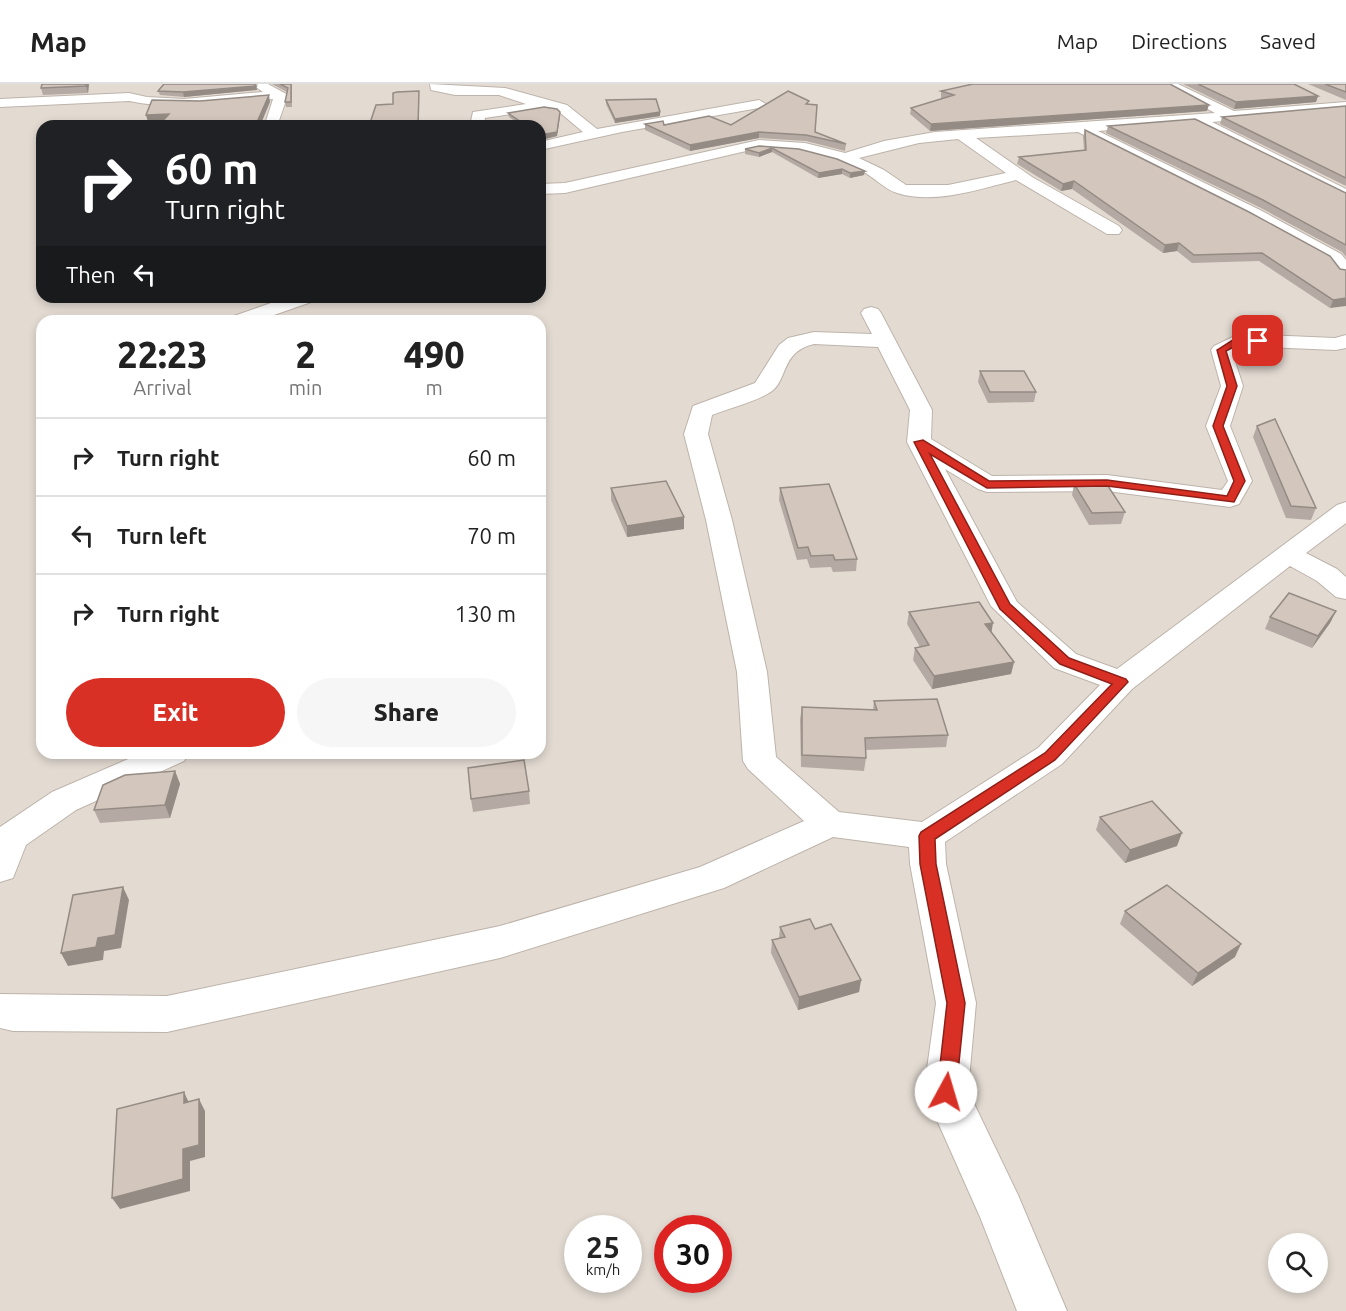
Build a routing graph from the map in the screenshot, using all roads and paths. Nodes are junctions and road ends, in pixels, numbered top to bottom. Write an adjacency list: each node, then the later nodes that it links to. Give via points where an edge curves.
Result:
1 (436, 84): 7 (street, via 454,91 500,91)
2 (1168, 84): 10 (street)
3 (271, 87): 5 (street, via 168,103 129,98); 12 (street, via 281,95)
4 (1311, 93): 8 (street)
5 (2, 97)
6 (759, 104): 16 (street)
7 (544, 105): 13 (street, via 478,115); 16 (street, via 562,108)
8 (1344, 106): 9 (street)
9 (1303, 110): 10 (street); 14 (street)
10 (1232, 116): 11 (street)
11 (1197, 119): 15 (street); 22 (street)
12 (274, 120)
13 (478, 120)
14 (1324, 120)
15 (1080, 127): 17 (street); 24 (street, via 1335,258)
16 (593, 133): 18 (street)
17 (961, 135): 19 (street, via 914,140); 20 (street)
18 (546, 145)
19 (844, 159): 20 (street, via 878,173 902,190 933,192); 21 (street, via 784,142 759,144 565,188)
20 (1018, 175): 23 (street)
21 (546, 189)
22 (1346, 195)
23 (1113, 230)
24 (1346, 272)
25 (290, 303): 27 (street)
26 (871, 313): 28 (street)
27 (255, 315)
28 (884, 341): 30 (street, via 921,410); 36 (street, via 814,338 795,342 786,349 763,388 701,411 696,434 752,672 760,760)
29 (1346, 341): 30 (street, via 1336,344 1239,340 1221,350 1232,386 1218,426 1239,481 1230,500 1107,483 987,484)
30 (919, 442): 34 (street, via 1005,606 1065,661)
31 (1346, 510): 32 (street)
32 (1289, 555): 33 (street, via 1327,575); 34 (street)
33 (1346, 591)
34 (1121, 682): 37 (street, via 1050,756)
35 (158, 759): 38 (street, via 64,801 11,837)
36 (830, 824): 37 (street); 39 (street, via 711,878 477,947 167,1014)
37 (927, 836): 40 (street, via 928,864 956,1003 946,1092)
38 (0, 868)
39 (0, 1011)
40 (1042, 1311)

